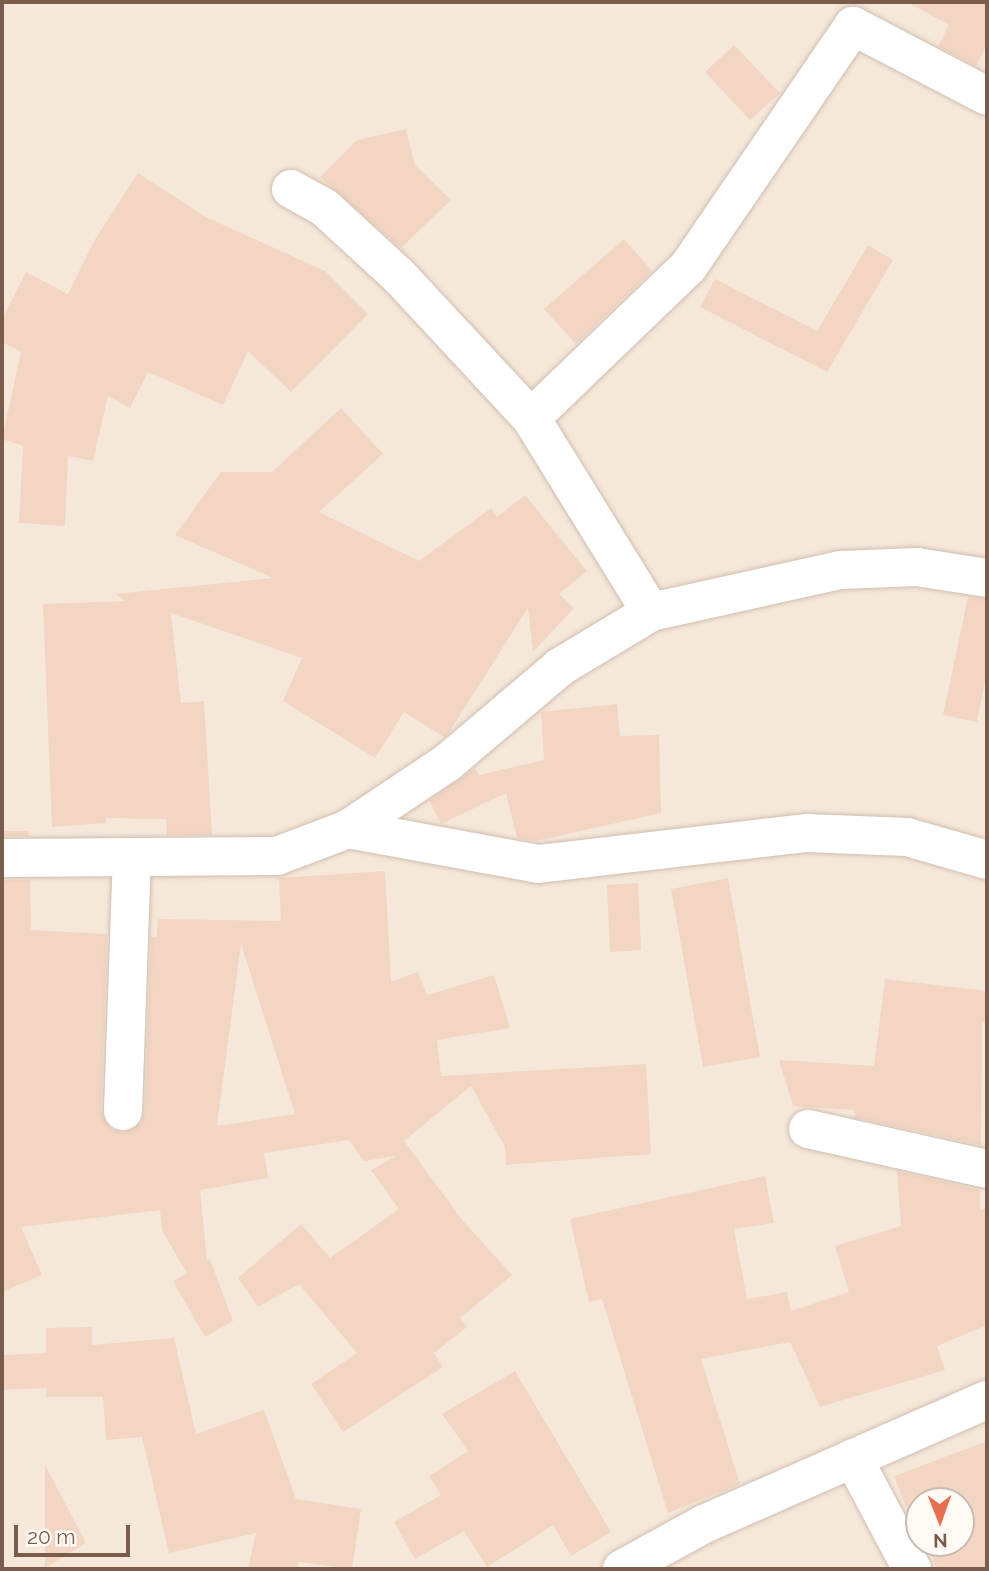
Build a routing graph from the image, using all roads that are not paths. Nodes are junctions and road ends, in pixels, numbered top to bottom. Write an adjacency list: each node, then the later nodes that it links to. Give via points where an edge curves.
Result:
1 (987, 96): 3 (street, via 853,26 688,267)
2 (291, 188): 3 (street, via 325,208 399,276)
3 (531, 418): 5 (street)
4 (987, 578): 5 (street, via 917,566 841,570)
5 (651, 611): 6 (street, via 560,667 447,764)
6 (348, 829): 8 (street, via 277,856); 9 (street, via 538,864 807,833 907,837)
7 (2, 859): 8 (street)
8 (132, 859): 10 (street)
9 (987, 860)
10 (123, 1111)
11 (808, 1129): 12 (street)
12 (987, 1169)
13 (987, 1400): 14 (street)
14 (852, 1458): 15 (street, via 704,1524); 16 (street)
15 (622, 1569)
16 (912, 1569)

